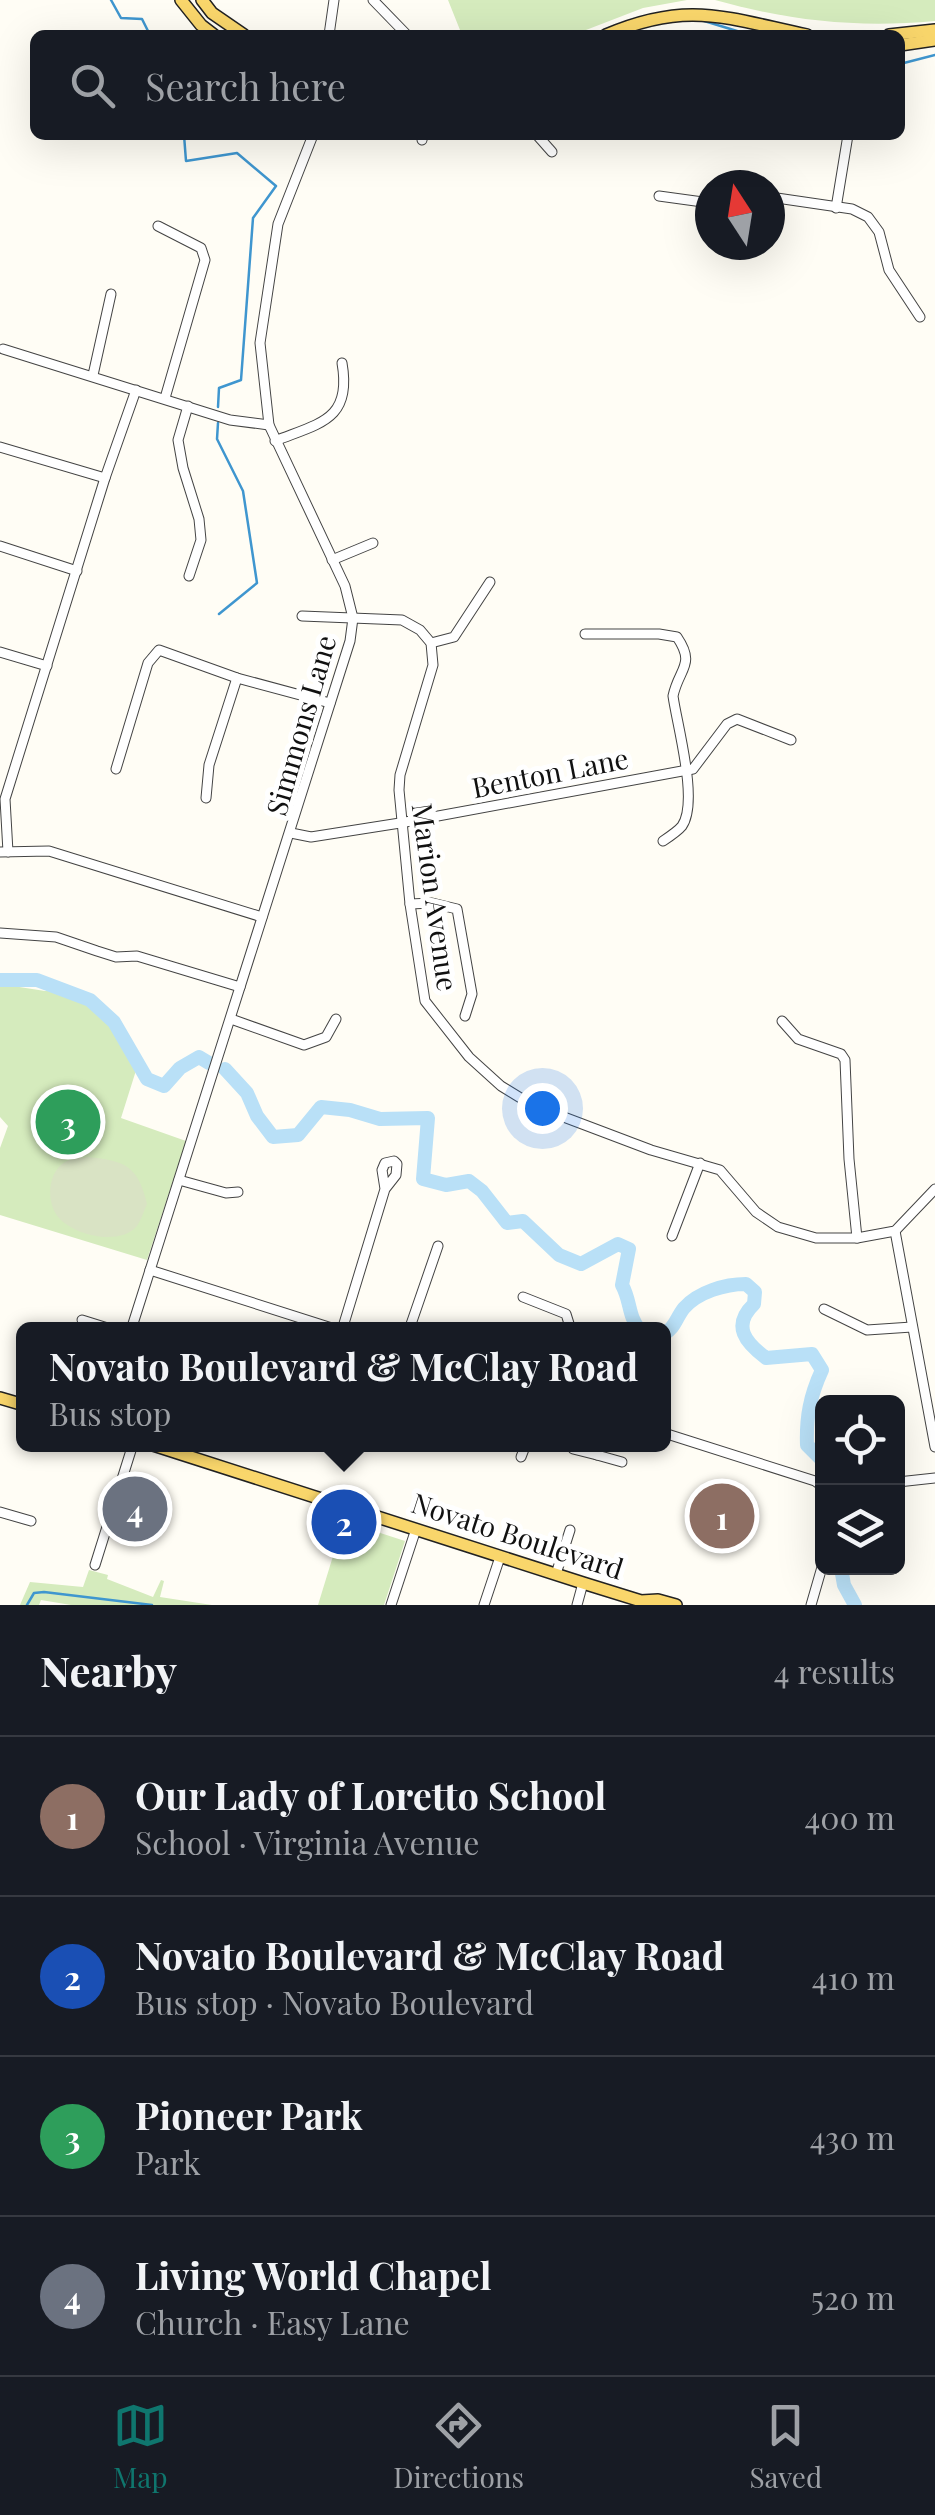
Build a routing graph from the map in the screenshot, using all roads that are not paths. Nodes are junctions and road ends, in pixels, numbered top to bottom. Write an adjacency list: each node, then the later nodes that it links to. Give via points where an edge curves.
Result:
1 (181, 0): 5 (main road)
2 (202, 0): 6 (main road)
3 (334, 0): 7 (street)
4 (373, 0): 8 (street)
5 (208, 30)
6 (237, 30)
7 (330, 30)
8 (402, 30)
9 (615, 30): 10 (main road, via 638,18 691,8)
10 (790, 30)
11 (935, 30): 12 (main road)
12 (905, 33)
13 (935, 40): 14 (main road)
14 (905, 44)
15 (311, 140): 32 (street, Simmons Lane, via 274,244 260,342)
16 (541, 140): 18 (street)
17 (847, 140): 22 (street)
18 (552, 152)
19 (659, 196): 21 (street)
20 (785, 199): 22 (street)
21 (695, 201)
22 (836, 208): 25 (street, via 852,209 879,232 889,270)
23 (158, 226): 30 (street, via 201,248 205,260)
24 (111, 294): 28 (street)
25 (920, 316)
26 (3, 349): 28 (street)
27 (342, 362): 33 (street, via 341,404 331,418)
28 (93, 375): 29 (street)
29 (136, 390): 30 (street); 35 (street)
30 (165, 398): 31 (street)
31 (188, 406): 32 (street); 40 (street, via 178,440 201,540)
32 (270, 424): 33 (street, Simmons Lane)
33 (275, 441): 38 (street, Simmons Lane)
34 (0, 447): 35 (street)
35 (104, 478): 39 (street)
36 (373, 543): 38 (street)
37 (0, 546): 39 (street)
38 (332, 560): 43 (street, Simmons Lane)
39 (77, 571): 47 (street)
40 (189, 576)
41 (490, 582): 45 (street, via 454,637)
42 (302, 616): 43 (street)
43 (353, 618): 45 (street, via 402,620); 49 (street, Simmons Lane)
44 (585, 634): 53 (street, via 677,637 686,651 673,696)
45 (430, 643): 56 (street, Marion Avenue, via 432,665 400,776)
46 (0, 652): 47 (street)
47 (47, 666): 54 (street)
48 (238, 678): 49 (street); 52 (street, via 159,650 148,662); 55 (street, via 209,765)
49 (330, 704): 57 (street, Simmons Lane)
50 (791, 740): 53 (street, via 737,719 694,769)
51 (0, 769): 54 (street)
52 (116, 769)
53 (685, 770): 56 (street, Benton Lane); 58 (street, via 689,809)
54 (11, 777): 59 (street)
55 (206, 798)
56 (400, 823): 57 (street, Benton Lane, via 311,837); 60 (street, Marion Avenue)
57 (292, 833): 61 (street, Simmons Lane)
58 (664, 842)
59 (4, 852): 61 (street, via 49,851)
60 (410, 904): 64 (street, via 457,909 472,994); 68 (street, Marion Avenue, via 426,1001 486,1073 532,1105)
61 (262, 916): 63 (street, Simmons Lane)
62 (0, 933): 63 (street, via 56,937)
63 (240, 987): 65 (street, Simmons Lane)
64 (465, 1016)
65 (231, 1019): 66 (street, via 304,1045 326,1037); 69 (street, Simmons Lane)
66 (336, 1019)
67 (782, 1021): 75 (street, via 798,1039 845,1060)
68 (700, 1162): 74 (street); 75 (street, Marion Avenue, via 720,1170 778,1227 816,1238)
69 (179, 1180): 72 (street); 77 (street, Simmons Lane)
70 (935, 1189): 73 (street)
71 (385, 1190): 84 (street)
72 (238, 1192)
73 (895, 1230): 75 (street, Marion Avenue); 87 (street)
74 (672, 1236)
75 (857, 1238)
76 (438, 1246): 85 (street)
77 (150, 1270): 82 (street, Simmons Lane); 83 (street)
78 (522, 1297): 86 (street, via 566,1314)
79 (824, 1309): 87 (street, via 868,1330)
80 (82, 1320): 81 (street)
81 (88, 1322)
82 (134, 1322)
83 (315, 1322)
84 (343, 1322)
85 (412, 1322)
86 (568, 1322)
87 (912, 1327): 89 (street)
88 (671, 1435): 98 (street)
89 (935, 1447)
90 (131, 1452): 104 (street)
91 (175, 1452): 101 (main road, Novato Boulevard)
92 (523, 1452): 94 (street)
93 (603, 1452): 95 (street)
94 (521, 1457)
95 (622, 1462)
96 (935, 1478): 97 (street)
97 (905, 1481)
98 (815, 1482)
99 (0, 1512): 100 (street)
100 (30, 1521)
101 (416, 1528): 103 (main road, Novato Boulevard); 109 (street)
102 (570, 1530): 105 (street)
103 (500, 1557): 105 (main road, Novato Boulevard); 110 (street)
104 (96, 1565)
105 (556, 1574): 107 (main road, Novato Boulevard)
106 (820, 1575): 113 (street)
107 (583, 1583): 108 (main road, Novato Boulevard); 111 (street)
108 (644, 1603): 112 (main road, Novato Boulevard)
109 (391, 1605)
110 (484, 1605)
111 (577, 1605)
112 (676, 1605)
113 (811, 1605)

